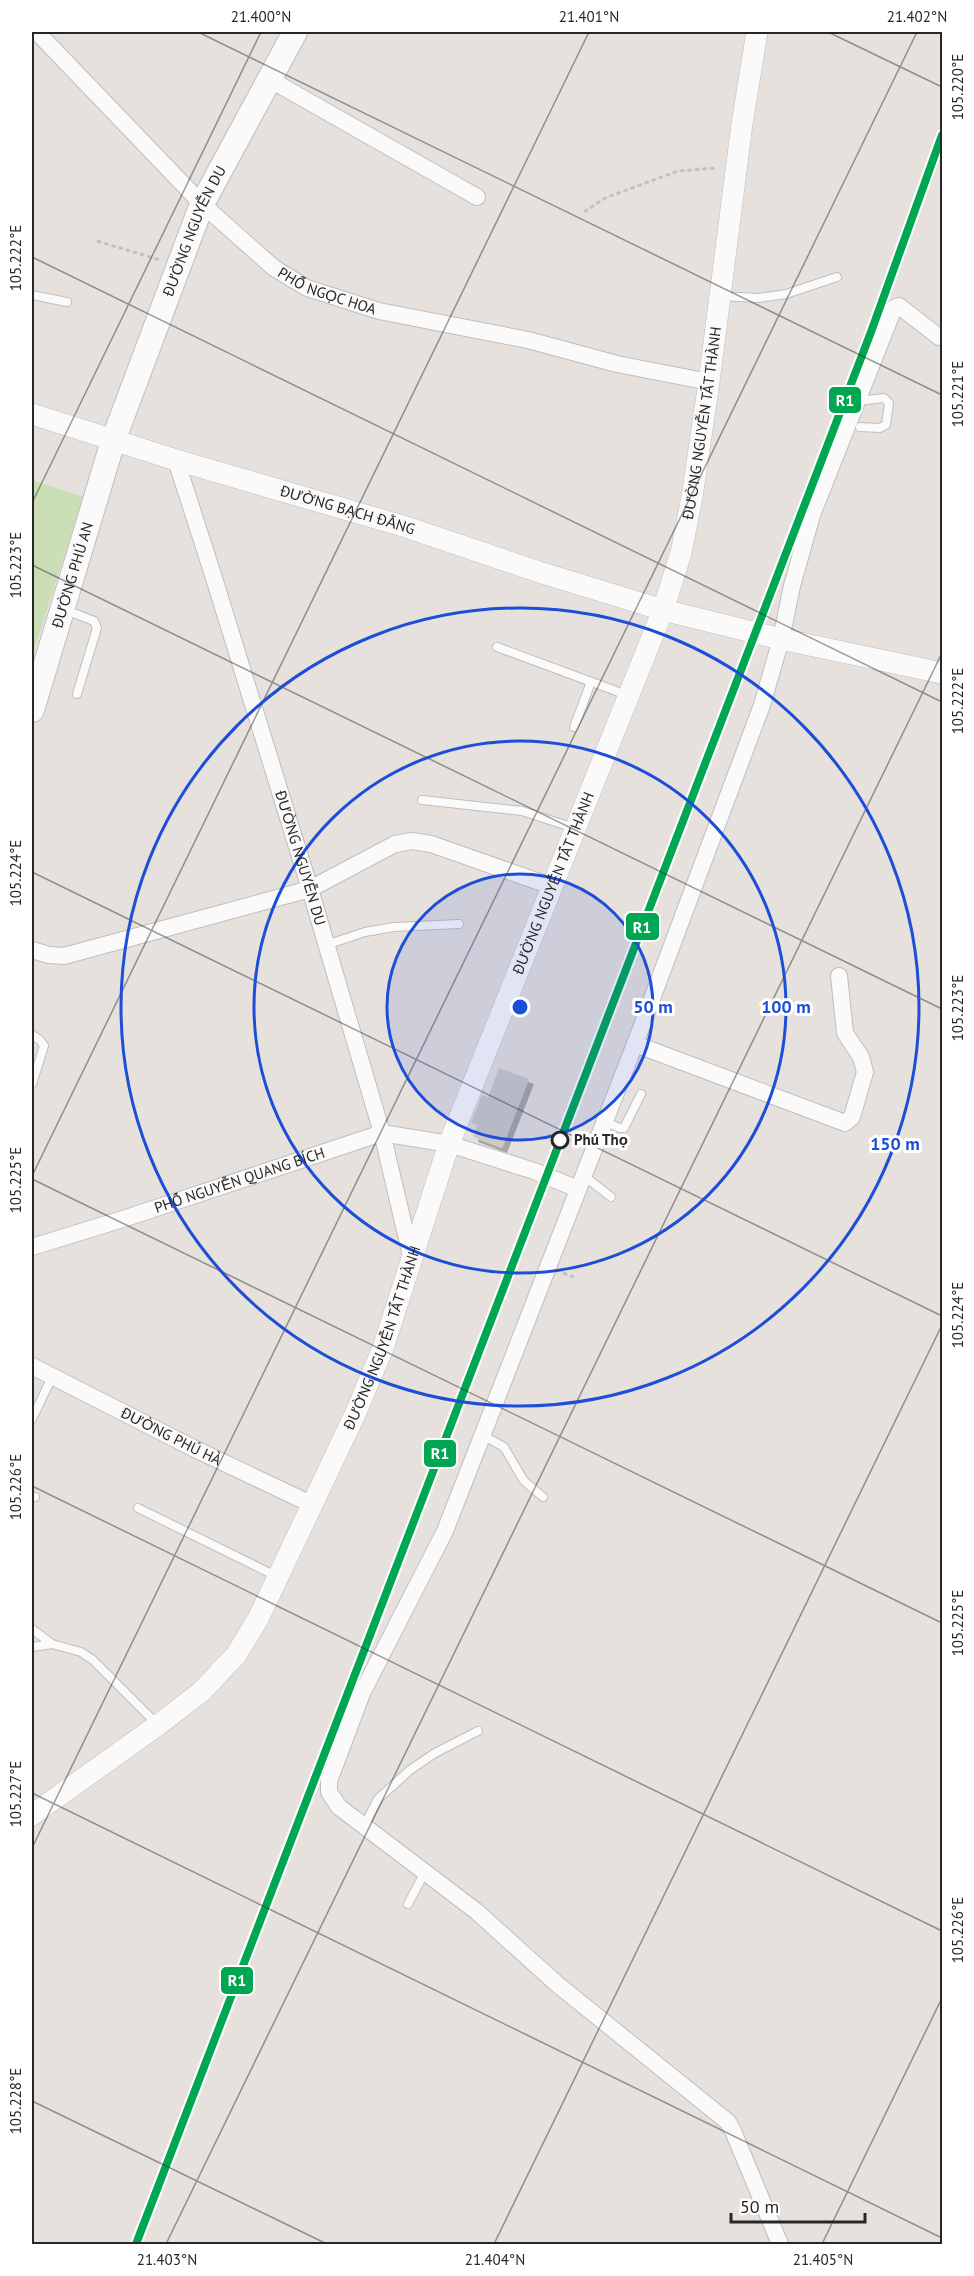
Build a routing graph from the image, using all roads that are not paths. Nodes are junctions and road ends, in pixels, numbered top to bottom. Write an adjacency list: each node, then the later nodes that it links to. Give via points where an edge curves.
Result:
1 (37, 32): 6 (street, PHỐ NGỌC HOA)
2 (295, 32): 4 (main road, ĐƯỜNG NGUYỄN DU)
3 (757, 32): 9 (street, ĐƯỜNG NGUYỄN TẤT THÀNH)
4 (269, 80): 5 (street); 6 (main road, ĐƯỜNG NGUYỄN DU)
5 (477, 197)
6 (202, 204): 12 (street, PHỐ NGỌC HOA, via 274,268 308,288 338,299); 16 (main road, ĐƯỜNG NGUYỄN DU)
7 (837, 278): 9 (lane, via 786,294 758,298)
8 (32, 295): 10 (lane)
9 (720, 296): 12 (street, ĐƯỜNG NGUYỄN TẤT THÀNH)
10 (67, 302)
11 (939, 337): 13 (street, via 899,306 894,308)
12 (709, 382): 19 (street, ĐƯỜNG NGUYỄN TẤT THÀNH, via 685,531)
13 (856, 401): 15 (lane, via 884,398 890,403 886,424 880,428); 20 (street, via 812,515)
14 (32, 414): 16 (street, ĐƯỜNG BẠCH ĐẰNG)
15 (860, 427)
16 (113, 441): 17 (street, ĐƯỜNG BẠCH ĐẰNG); 18 (main road, ĐƯỜNG PHÚ AN)
17 (176, 460): 19 (street, ĐƯỜNG BẠCH ĐẰNG, via 406,527); 31 (street, ĐƯỜNG NGUYỄN DU)
18 (62, 609): 24 (lane, via 94,621 97,628); 26 (main road, ĐƯỜNG PHÚ AN)
19 (663, 610): 20 (street, ĐƯỜNG BẠCH ĐẰNG); 25 (street, ĐƯỜNG NGUYỄN TẤT THÀNH)
20 (781, 639): 22 (street, ĐƯỜNG BẠCH ĐẰNG); 37 (street, via 761,709)
21 (497, 647): 23 (lane)
22 (942, 673)
23 (591, 682): 25 (lane); 27 (lane)
24 (76, 694)
25 (627, 696): 29 (street, ĐƯỜNG NGUYỄN TẤT THÀNH)
26 (32, 710)
27 (573, 727)
28 (423, 800): 29 (lane, via 522,811)
29 (574, 828): 30 (street, ĐƯỜNG NGUYỄN TẤT THÀNH)
30 (551, 886): 31 (street, via 431,844 412,842 395,844); 42 (street, ĐƯỜNG NGUYỄN TẤT THÀNH)
31 (310, 889): 33 (street, ĐƯỜNG NGUYỄN DU); 34 (street, via 64,956)
32 (459, 924): 33 (lane, via 394,927)
33 (326, 945): 41 (street, ĐƯỜNG NGUYỄN DU)
34 (32, 950)
35 (839, 976): 37 (street, via 845,1033 861,1057 865,1072 852,1118 845,1122)
36 (32, 1035): 38 (lane, via 44,1046)
37 (635, 1044): 40 (street)
38 (32, 1084)
39 (641, 1094): 40 (lane, via 624,1128)
40 (605, 1121): 43 (street)
41 (382, 1133): 42 (street, PHỐ NGUYỄN QUANG BÍCH); 45 (street, PHỐ NGUYỄN QUANG BÍCH); 46 (street, ĐƯỜNG NGUYỄN DU)
42 (448, 1144): 43 (street, PHỐ NGUYỄN QUANG BÍCH); 46 (street, ĐƯỜNG NGUYỄN TẤT THÀNH)
43 (580, 1182): 44 (lane); 50 (street)
44 (611, 1197)
45 (32, 1247)
46 (412, 1260): 52 (street, ĐƯỜNG NGUYỄN TẤT THÀNH, via 383,1348)
47 (32, 1366): 48 (street, ĐƯỜNG PHÚ HÀ)
48 (52, 1377): 49 (lane); 52 (street, ĐƯỜNG PHÚ HÀ)
49 (32, 1419)
50 (482, 1435): 51 (lane, via 504,1447 524,1481); 61 (street, via 445,1531 363,1691 332,1770 329,1792 333,1801)
51 (543, 1497)
52 (313, 1505): 54 (street, ĐƯỜNG NGUYỄN TẤT THÀNH)
53 (138, 1508): 54 (lane)
54 (278, 1577): 58 (street, ĐƯỜNG NGUYỄN TẤT THÀNH, via 236,1655 201,1692)
55 (32, 1629): 56 (lane)
56 (52, 1644): 57 (lane); 58 (lane, via 81,1652 93,1660)
57 (32, 1647)
58 (158, 1725): 60 (street, ĐƯỜNG NGUYỄN TẤT THÀNH)
59 (478, 1731): 61 (lane, via 410,1770 378,1799)
60 (32, 1815)
61 (364, 1826): 62 (street)
62 (425, 1872): 63 (lane); 64 (street, via 728,2122)
63 (408, 1904)
64 (778, 2242)

